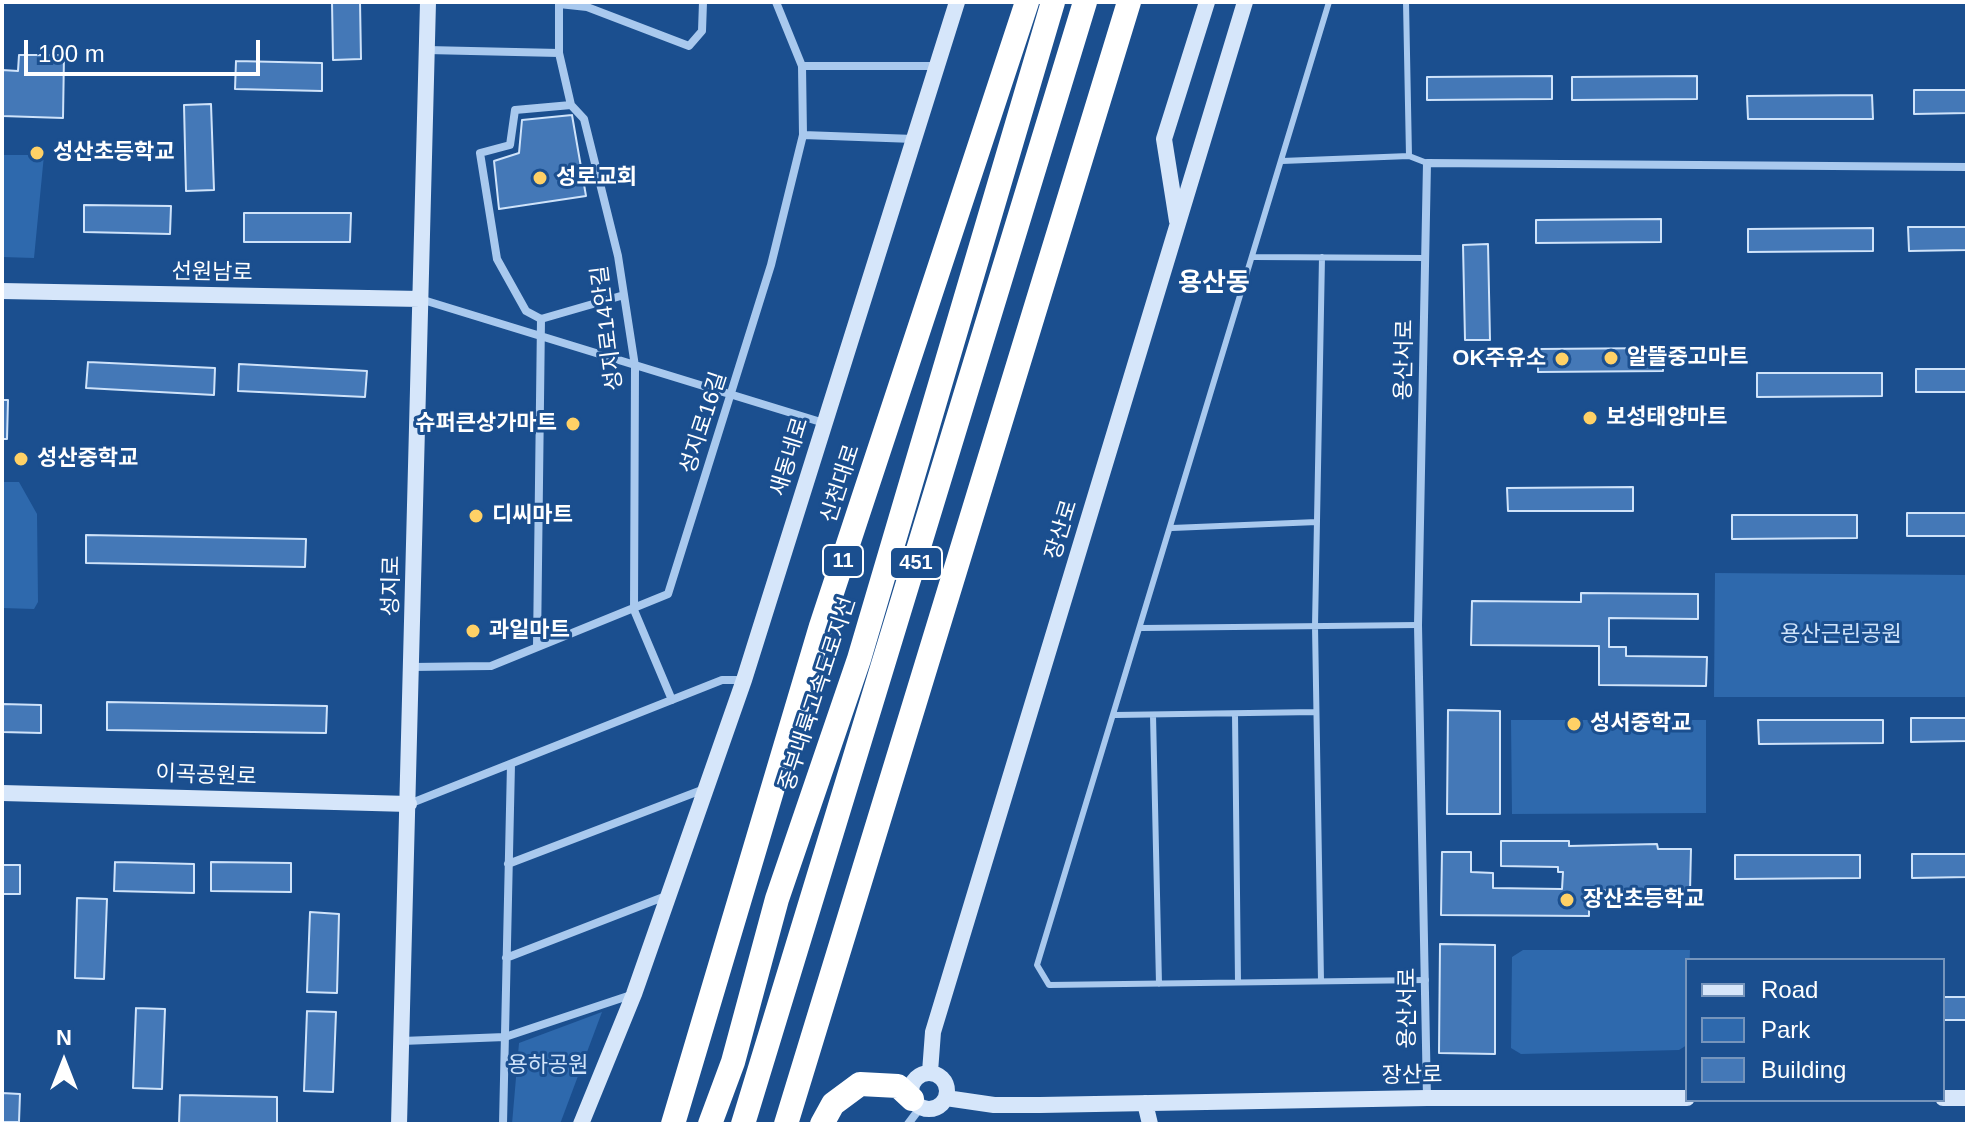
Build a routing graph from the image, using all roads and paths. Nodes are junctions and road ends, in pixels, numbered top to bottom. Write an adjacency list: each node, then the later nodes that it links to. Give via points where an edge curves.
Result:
1 (428, 2): 14 (street, 성지로)
2 (703, 2): 13 (street, via 702,31 689,46 587,7)
3 (776, 2): 16 (street, 성지로16길)
4 (957, 2): 17 (street, 새동네로)
5 (1027, 2): 76 (highway, 신천대로 / 11, via 821,626)
6 (1053, 2): 77 (highway, 중부내륙고속도로지선 / 451, via 859,659 777,899 733,1062)
7 (1085, 2): 78 (highway, 451)
8 (1129, 2): 79 (highway)
9 (1207, 2): 25 (street, via 1164,139)
10 (1245, 2): 25 (street, 장산로)
11 (1329, 2): 22 (lane)
12 (1406, 2): 21 (lane)
13 (559, 3): 15 (street, 성지로14안길)
14 (426, 50): 15 (street); 31 (street, 성지로)
15 (559, 53): 18 (street, 성지로14안길)
16 (802, 66): 17 (street); 19 (street, 성지로16길)
17 (937, 66): 20 (street, 새동네로)
18 (571, 105): 30 (street, 성지로14안길, via 584,119); 32 (street, via 515,110 510,145 480,153 497,259 526,311)
19 (803, 135): 20 (street); 35 (street, 성지로16길)
20 (914, 139): 36 (street, 새동네로)
21 (1409, 156): 22 (lane); 23 (lane)
22 (1282, 161): 26 (lane)
23 (1427, 163): 24 (street); 28 (street, 용산서로)
24 (1967, 167)
25 (1178, 225): 65 (street, 장산로, via 933,1032)
26 (1254, 257): 27 (lane); 38 (lane)
27 (1322, 257): 28 (lane); 37 (lane)
28 (1425, 258): 40 (street, 용산서로)
29 (2, 291): 31 (street, 선원남로)
30 (624, 295): 32 (street); 34 (street, 성지로14안길)
31 (420, 299): 33 (street); 44 (street, 성지로)
32 (541, 319): 33 (street)
33 (539, 336): 34 (street); 43 (street)
34 (635, 366): 35 (street); 39 (street, 성지로14안길)
35 (733, 396): 36 (street); 39 (street, 성지로16길, via 668,594)
36 (824, 423): 45 (street, 새동네로)
37 (1317, 522): 38 (lane); 41 (lane)
38 (1172, 528): 42 (lane)
39 (634, 610): 43 (street, 성지로16길); 46 (street, 성지로14안길)
40 (1418, 625): 41 (lane); 58 (street, 용산서로)
41 (1315, 626): 42 (lane); 47 (lane)
42 (1142, 628): 49 (lane)
43 (537, 646): 44 (street, 성지로16길, via 491,666)
44 (412, 667): 54 (street, 성지로)
45 (744, 680): 46 (street, via 722,680); 52 (street, 새동네로)
46 (672, 700): 51 (street)
47 (1316, 712): 48 (lane); 59 (lane)
48 (1235, 714): 50 (lane); 60 (lane)
49 (1115, 715): 50 (lane); 61 (lane, via 1037,965 1049,985)
50 (1153, 715): 61 (lane)
51 (511, 764): 54 (street); 55 (street)
52 (707, 787): 55 (street); 56 (street, 새동네로)
53 (2, 793): 54 (street, 이곡공원로)
54 (409, 804): 64 (street, 성지로)
55 (508, 864): 57 (street)
56 (669, 894): 57 (street); 62 (street, 새동네로)
57 (506, 958): 63 (street)
58 (1426, 980): 59 (lane); 67 (street, 용산서로)
59 (1321, 981): 60 (lane)
60 (1238, 982): 61 (lane)
61 (1159, 984)
62 (634, 994): 63 (street); 75 (street, 새동네로)
63 (505, 1037): 64 (street); 74 (street)
64 (402, 1041): 73 (street, 성지로)
65 (930, 1072): 66 (street, via 944,1081); 71 (street, via 913,1080)
66 (946, 1098): 71 (street, via 933,1109); 72 (street, 장산로, via 994,1105)
67 (1427, 1098): 68 (street, 장산로); 72 (street, 장산로)
68 (1685, 1098)
69 (1945, 1098): 70 (street)
70 (1967, 1098)
71 (916, 1103): 80 (highway, via 898,1086 860,1084 833,1104); 81 (street)
72 (1145, 1103): 82 (street)
73 (399, 1124)
74 (503, 1124)
75 (581, 1124)
76 (673, 1124)
77 (710, 1124)
78 (743, 1124)
79 (786, 1124)
80 (822, 1124)
81 (908, 1124)
82 (1150, 1124)

